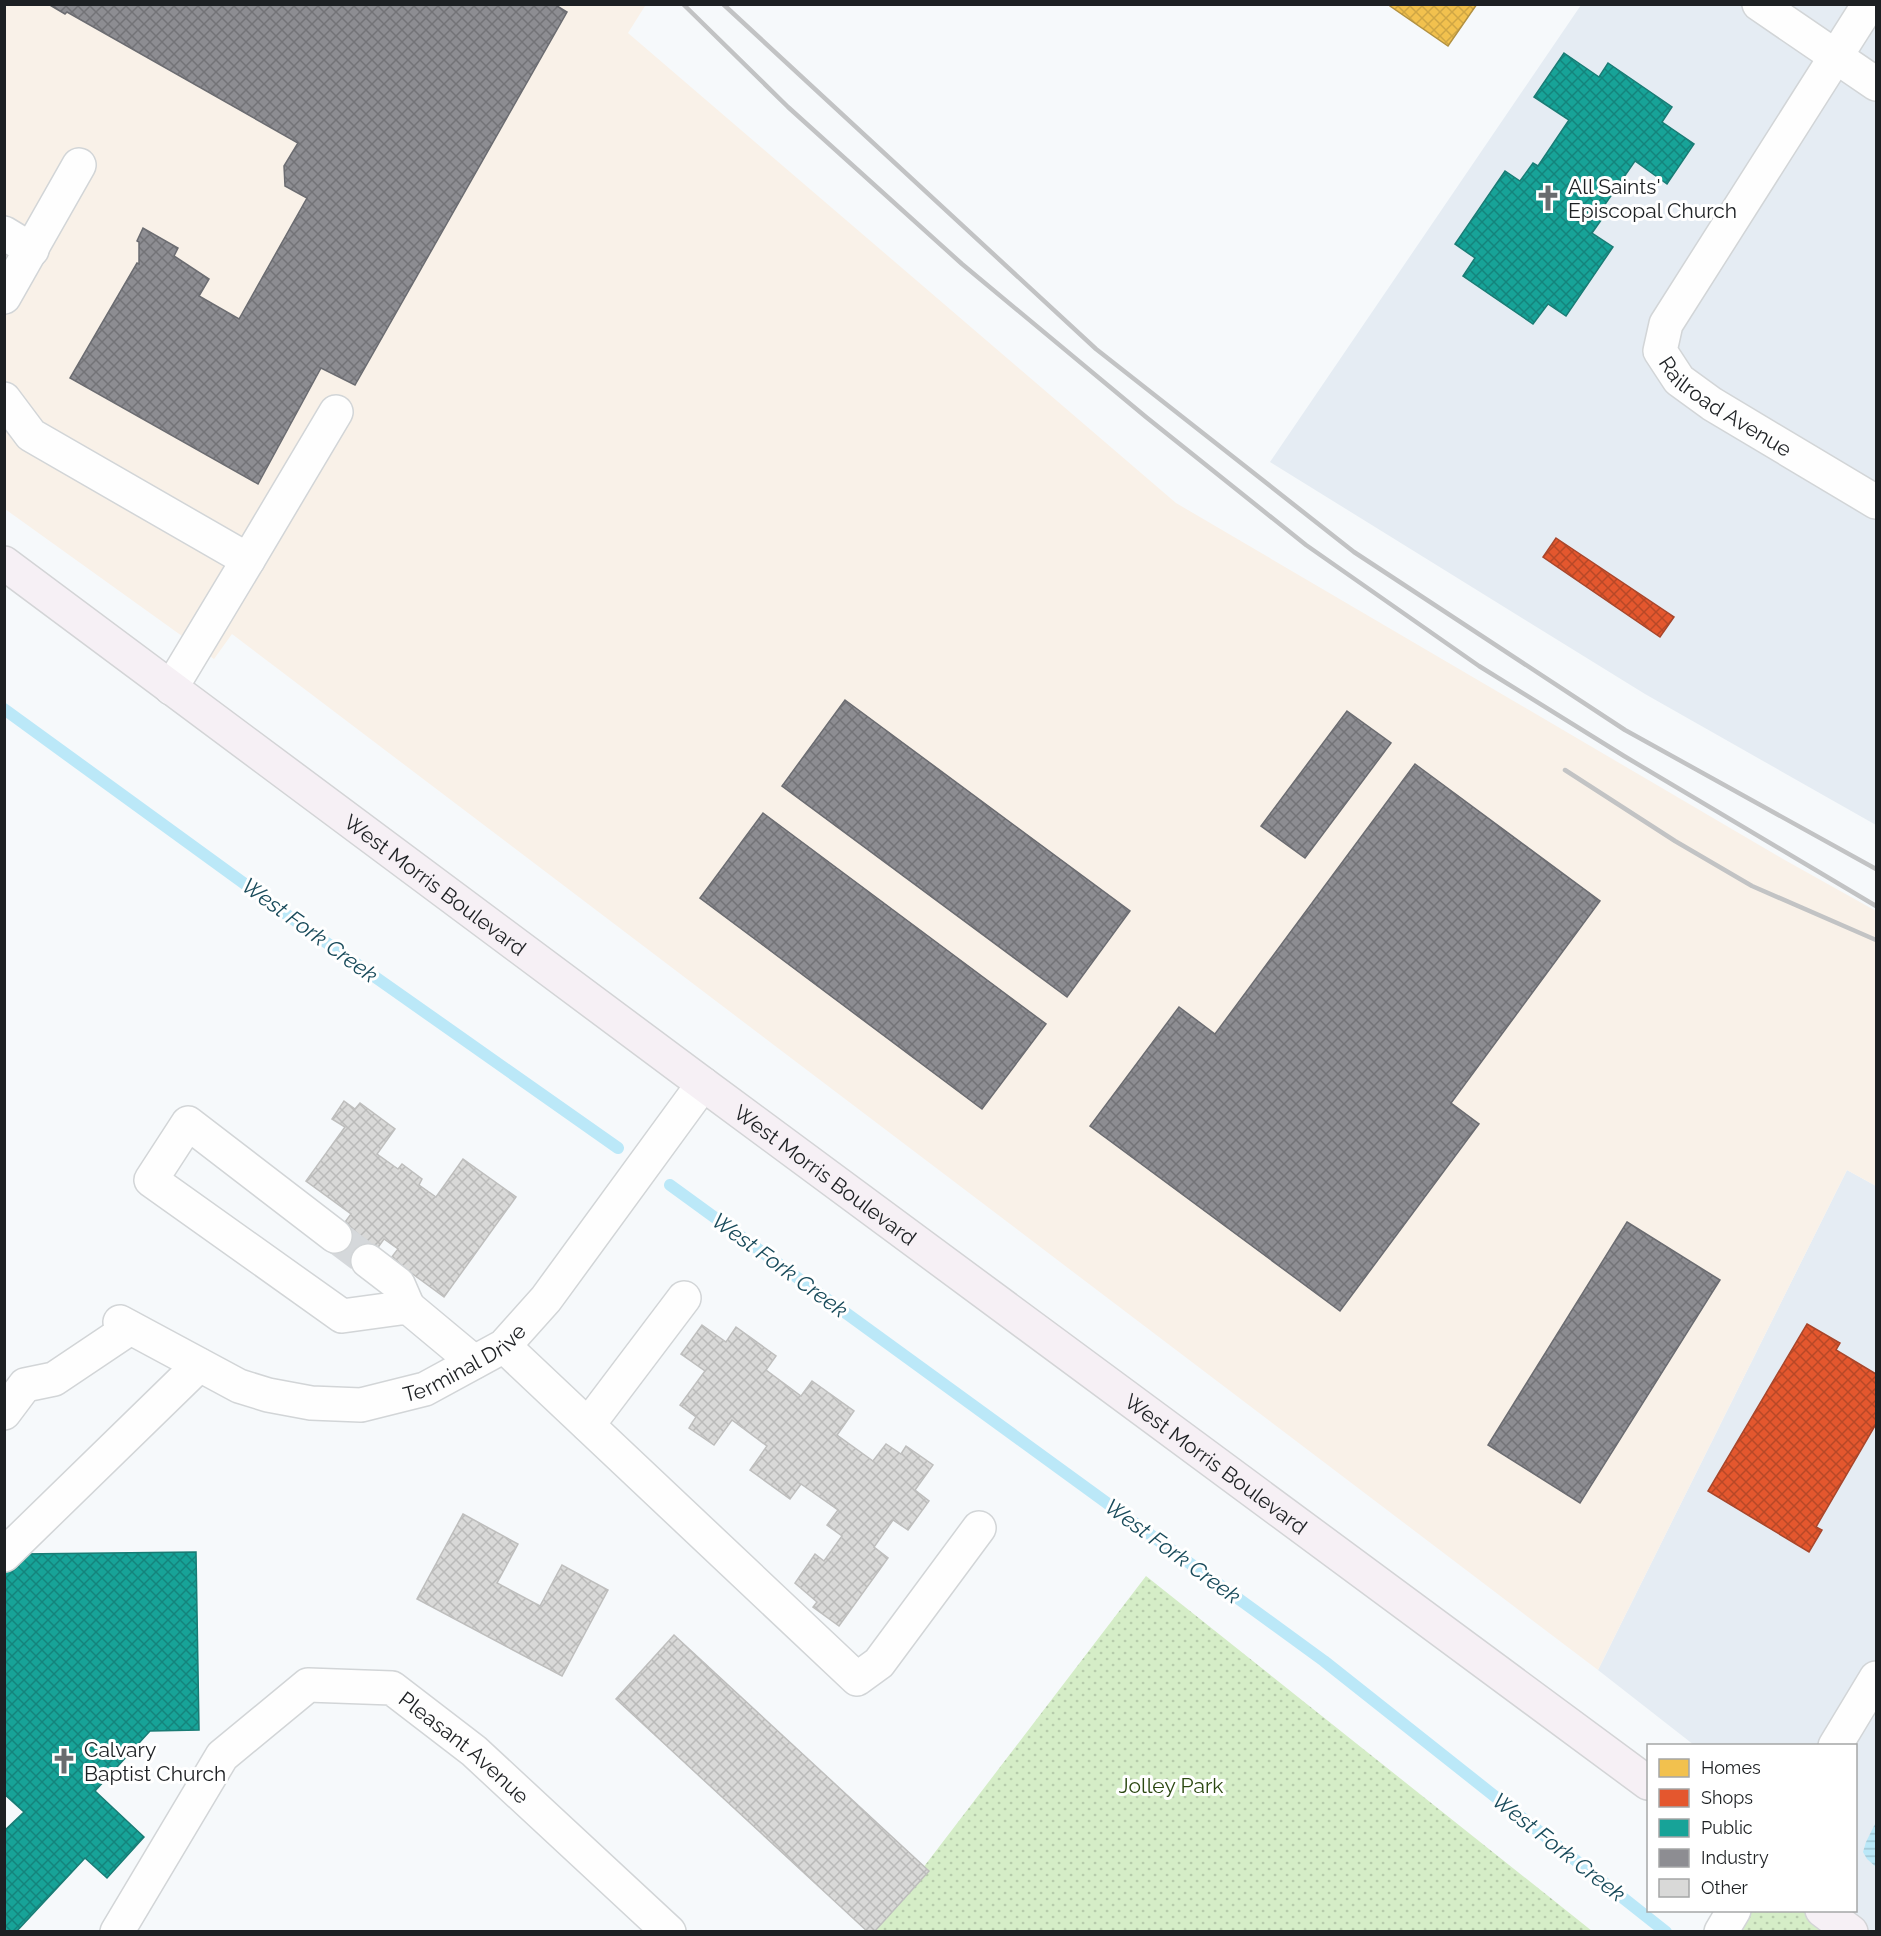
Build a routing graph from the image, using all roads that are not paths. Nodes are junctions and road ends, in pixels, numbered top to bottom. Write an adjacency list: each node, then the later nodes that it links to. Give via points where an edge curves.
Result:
1 (1759, 4): 3 (street)
2 (1869, 4): 3 (street, Railroad Avenue)
3 (1836, 56): 4 (street); 11 (street, Railroad Avenue, via 1665,324 1660,351 1679,380 1713,404)
4 (1876, 84)
5 (80, 165): 7 (street)
6 (4, 233): 7 (street)
7 (32, 250): 8 (street)
8 (4, 297)
9 (4, 399): 12 (street, via 31,435)
10 (336, 412): 12 (street)
11 (1876, 502)
12 (248, 560): 14 (street)
13 (4, 563): 14 (main road, West Morris Boulevard)
14 (171, 688): 15 (main road, West Morris Boulevard)
15 (703, 1084): 20 (street, Terminal Drive, via 546,1299); 29 (main road, West Morris Boulevard)
16 (335, 1236): 19 (street, via 188,1123 151,1180 342,1316)
17 (368, 1261): 19 (street, via 398,1284)
18 (684, 1298): 24 (street)
19 (408, 1307): 21 (street)
20 (504, 1346): 21 (street, Terminal Drive); 24 (street)
21 (474, 1362): 22 (street, Terminal Drive, via 425,1389 361,1405 310,1403 268,1395 239,1386)
22 (200, 1365): 23 (street, Terminal Drive, via 125,1325 54,1379 25,1384); 26 (street)
23 (4, 1413)
24 (588, 1425): 25 (street, via 857,1679 879,1663)
25 (980, 1528)
26 (4, 1555)
27 (1876, 1678): 28 (street)
28 (1836, 1744)
29 (1647, 1782)
30 (1823, 1912): 33 (main road)
31 (117, 1932): 32 (street, Pleasant Avenue, via 222,1756 308,1685 392,1688 474,1751)
32 (669, 1932)
33 (1851, 1932)

